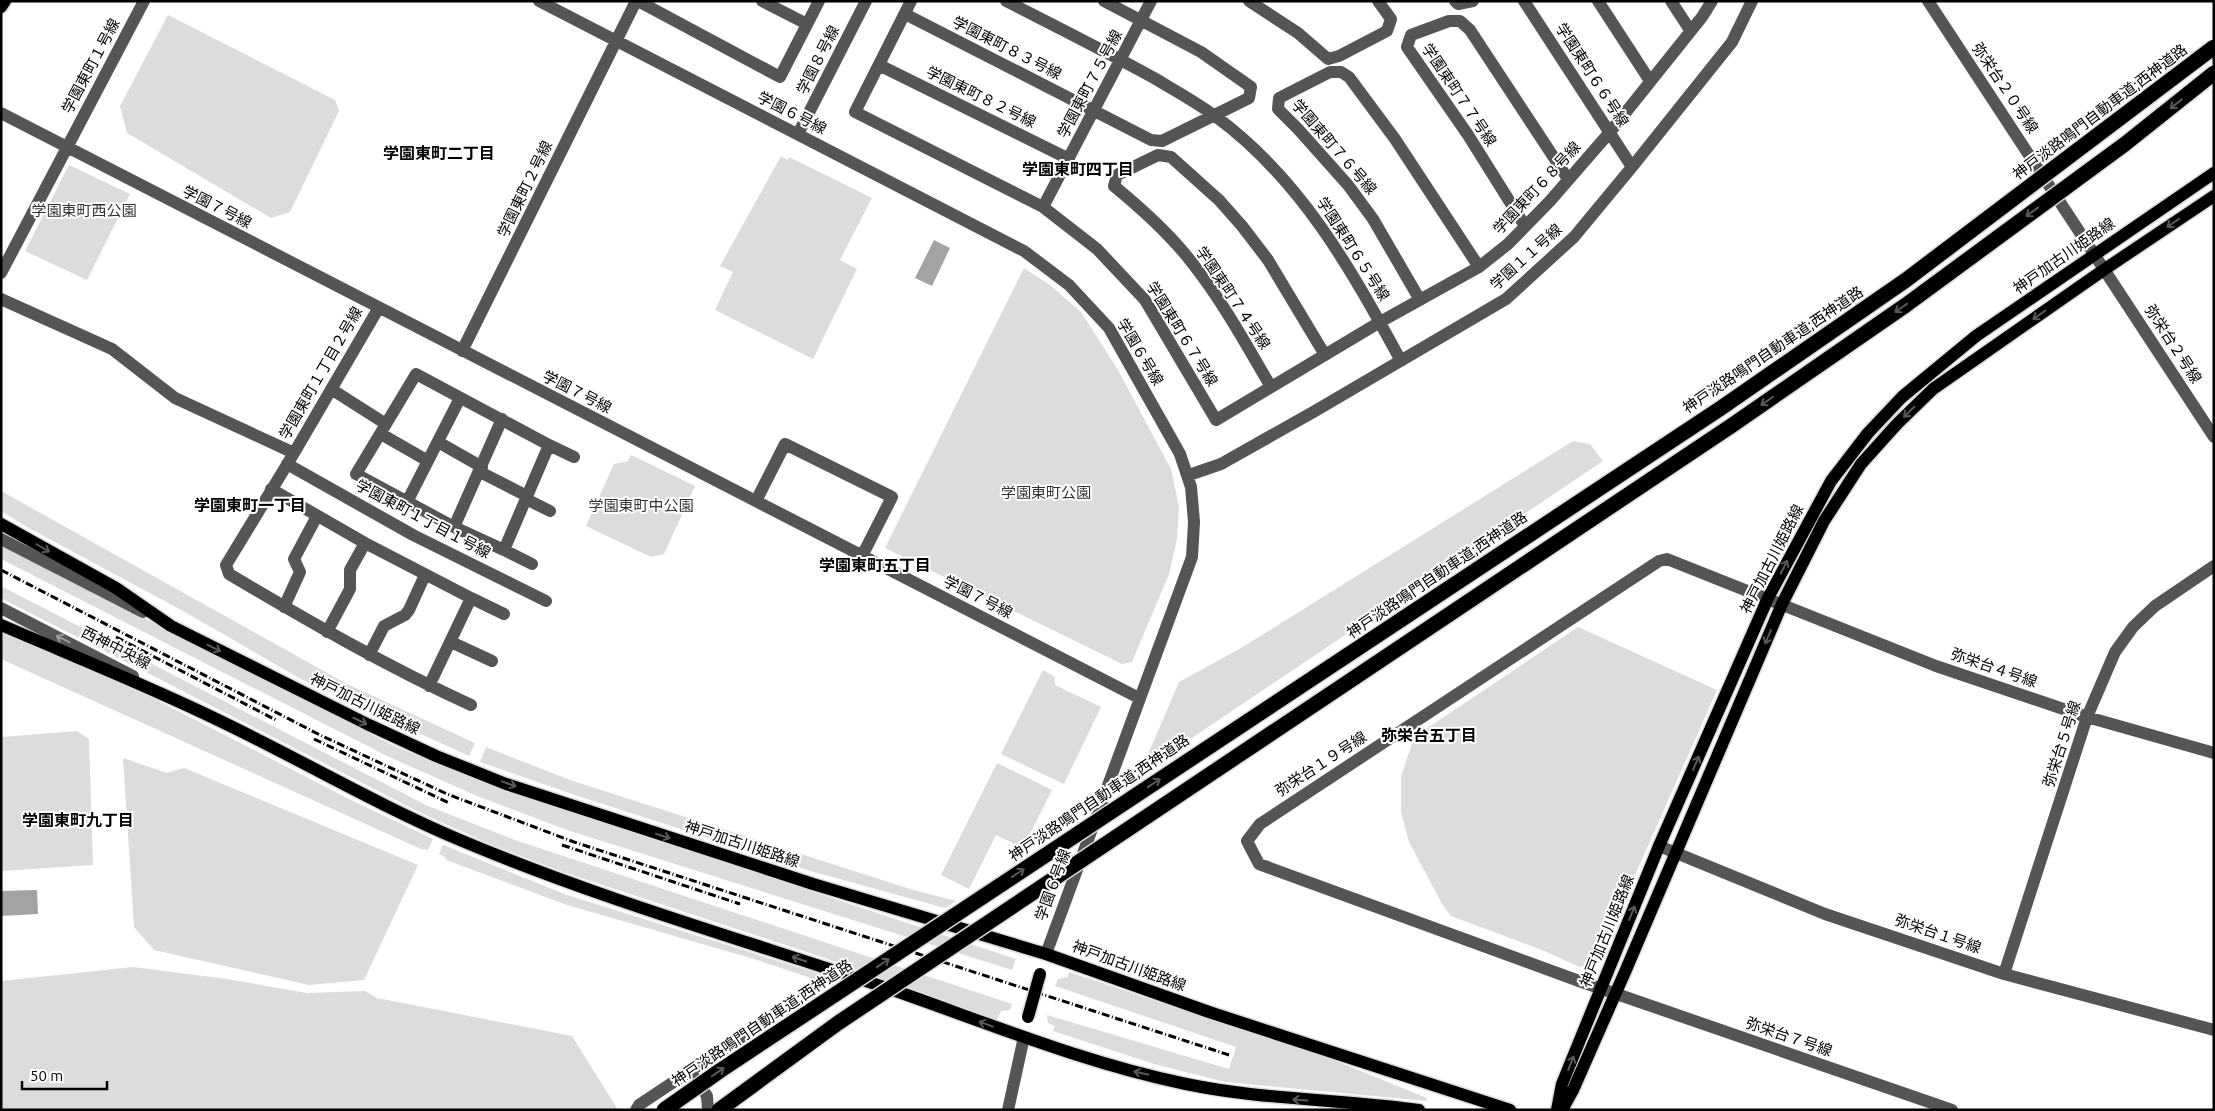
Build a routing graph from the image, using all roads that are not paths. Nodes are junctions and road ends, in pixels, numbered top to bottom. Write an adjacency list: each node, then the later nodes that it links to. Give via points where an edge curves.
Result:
1 (5, 1): 22 (main road)
2 (144, 1): 38 (street, 学園東町１号線)
3 (539, 1): 27 (street, 学園６号線)
4 (637, 1): 25 (street, via 780,77); 27 (street, 学園東町２号線)
5 (762, 1): 25 (street)
6 (819, 1): 25 (street)
7 (866, 1): 37 (street, 学園８号線)
8 (911, 1): 23 (street, 学園東町６７号線)
9 (1006, 1): 29 (street, 学園東町６５号線)
10 (1104, 1): 24 (street)
11 (1151, 1): 24 (street, 学園東町７５号線)
12 (1248, 1): 13 (street, via 1298,33 1328,59 1387,31 1391,19)
13 (1378, 1)
14 (1455, 1): 15 (street, via 1458,4)
15 (1473, 1)
16 (1524, 1): 36 (street, 学園東町６６号線)
17 (1598, 1): 32 (street)
18 (1671, 1): 26 (street)
19 (1712, 1): 26 (street, 学園東町６８号線)
20 (1752, 1): 40 (street, 学園１１号線, via 1732,42)
21 (1928, 1): 46 (street, 弥栄台２０号線)
22 (1, 7)
23 (904, 14): 30 (street, 学園東町６７号線); 33 (street, 学園東町８３号線)
24 (1142, 21): 29 (street, 学園東町７５号線); 35 (street, via 1201,52 1251,87 1249,98)
25 (808, 24)
26 (1690, 30): 32 (street, 学園東町６８号線)
27 (617, 42): 37 (street, 学園６号線); 54 (street, 学園東町２号線)
28 (2214, 47): 116 (highway, 神戸淡路鳴門自動車道;西神道路, one-way to 28, bridge, via 1721,408 1906,280)
29 (1121, 60): 33 (street, 学園東町７５号線); 35 (street, 学園東町６５号線)
30 (879, 65): 39 (street, 学園東町８２号線); 44 (street, 学園東町６７号線, via 855,112)
31 (2214, 73): 118 (highway, one-way to 118, bridge, via 2125,144 1898,310 1714,437 838,1023)
32 (1650, 81): 36 (street, 学園東町６８号線)
33 (1095, 110): 35 (street, 学園東町８３号線, via 1151,140 1162,141); 39 (street, 学園東町７５号線)
34 (1, 114): 38 (street, 学園７号線)
35 (1215, 115): 53 (street, 学園東町６５号線, via 1291,185 1320,222)
36 (1610, 132): 40 (street, 学園東町６６号線); 42 (street, 学園東町６８号線)
37 (798, 134): 70 (street, 学園６号線, via 1024,251 1069,285 1109,328)
38 (66, 147): 49 (street); 52 (street, 学園７号線)
39 (1068, 159): 44 (street, 学園東町７５号線)
40 (1632, 166): 56 (street, 学園１１号線, via 1574,237 1506,299)
41 (2214, 173): 46 (main road, 神戸加古川姫路線)
42 (1568, 179): 45 (street, 学園東町６８号線); 45 (street, 学園東町７７号線, via 1470,30 1460,21 1449,21 1411,35 1407,47)
43 (2214, 196): 48 (main road, 神戸加古川姫路線, one-way to 48)
44 (1043, 207): 57 (street, 学園東町６７号線, via 1097,249 1145,300 1216,420)
45 (1525, 226): 47 (street, 学園東町６８号線)
46 (2095, 254): 48 (street, 弥栄台２０号線); 87 (main road, 神戸加古川姫路線, one-way to 46, via 1831,481 1868,433 1902,397 1976,336)
47 (1479, 267): 51 (street, 学園東町６８号線); 51 (street, 学園東町７６号線, via 1395,139 1349,77 1341,72 1330,72 1279,98 1278,109 1320,152 1373,219)
48 (2104, 269): 62 (street, 弥栄台２号線); 89 (main road, 神戸加古川姫路線, one-way to 89, via 1933,390 1897,424 1861,464 1824,521)
49 (1, 273)
50 (1, 299): 65 (street, 学園東町１丁目２号線, via 112,349 176,398)
51 (1420, 300): 53 (street, 学園東町６８号線)
52 (378, 309): 54 (street, 学園７号線); 58 (street, 学園東町１丁目２号線)
53 (1380, 322): 55 (street, 学園東町６７号線); 56 (street, 学園東町６５号線)
54 (462, 351): 73 (street, 学園７号線)
55 (1325, 355): 57 (street, 学園東町６７号線); 57 (street, 学園東町７４号線, via 1268,260 1219,200 1171,156 1158,156 1116,175 1114,186 1148,216 1197,270)
56 (1401, 361): 70 (street, 学園１１号線, via 1221,464)
57 (1271, 387)
58 (331, 390): 61 (street); 65 (street, 学園東町１丁目２号線)
59 (460, 398): 60 (street); 61 (street, via 416,374); 63 (street)
60 (502, 419): 64 (street); 69 (street)
61 (383, 429): 67 (street); 74 (street, via 356,474)
62 (2214, 437)
63 (438, 442): 67 (street); 69 (street)
64 (550, 445): 66 (street); 72 (street)
65 (294, 452): 68 (street)
66 (574, 458)
67 (428, 461): 74 (street)
68 (287, 464): 71 (street); 88 (street, 学園東町１丁目１号線, via 413,535)
69 (481, 469): 72 (street); 78 (street)
70 (1189, 475): 100 (street, 学園６号線, via 1194,522 1192,557)
71 (271, 489): 76 (street); 90 (street, via 226,565 229,574)
72 (526, 497): 75 (street); 81 (street)
73 (756, 500): 82 (street, 学園７号線); 82 (street, via 784,444 892,498)
74 (407, 502): 78 (street)
75 (550, 511)
76 (317, 516): 80 (street); 90 (street, via 294,559 300,572)
77 (1, 524): 94 (main road, 神戸加古川姫路線, one-way to 94, via 116,588)
78 (454, 527): 81 (street)
79 (1, 538): 94 (street)
80 (365, 543): 85 (street); 95 (street, via 350,570 350,589)
81 (504, 550): 83 (street)
82 (862, 556): 100 (street, 学園７号線)
83 (532, 564)
84 (2214, 566): 102 (street, 弥栄台５号線, via 2155,606 2132,627 2115,652)
85 (425, 575): 86 (street); 97 (street, via 409,610 384,626)
86 (472, 598): 92 (street); 96 (street)
87 (1768, 598): 89 (street, 弥栄台４号線); 105 (main road, 神戸加古川姫路線, one-way to 87); 109 (street, 弥栄台１９号線, via 1667,559 1660,561 1260,824 1247,841 1259,864)
88 (546, 601)
89 (1782, 604): 102 (street, 弥栄台４号線, via 1936,666); 106 (main road, 神戸加古川姫路線, one-way to 106)
90 (284, 607): 95 (street)
91 (1, 608): 103 (street, 西神中央線, one-way to 91)
92 (504, 614)
93 (1, 624): 103 (main road)
94 (171, 626): 107 (main road, 神戸加古川姫路線, one-way to 107, via 366,724 506,784 813,884)
95 (327, 632): 97 (street)
96 (451, 642): 98 (street); 99 (street)
97 (370, 655): 99 (street)
98 (492, 661)
99 (429, 686): 101 (street)
100 (1139, 698): 107 (street, 学園６号線)
101 (471, 706)
102 (2087, 717): 104 (street, 弥栄台４号線); 108 (street, 弥栄台５号線)
103 (215, 718): 113 (main road, one-way to 103, via 520,865 372,799)
104 (2214, 753)
105 (1659, 846): 106 (street, 弥栄台１号線); 109 (main road, 神戸加古川姫路線, one-way to 105)
106 (1675, 852): 108 (street, 弥栄台１号線, via 1825,914); 110 (main road, 神戸加古川姫路線)
107 (1046, 954): 113 (main road, bridge); 121 (main road, 神戸加古川姫路線, via 1209,1012)
108 (2004, 974): 111 (street, 弥栄台１号線)
109 (1601, 988): 110 (street, 弥栄台１９号線); 122 (main road, 神戸加古川姫路線, one-way to 109, via 1562,1084)
110 (1616, 993): 123 (main road, 神戸加古川姫路線); 124 (street, 弥栄台７号線)
111 (2214, 1030)
112 (743, 1036): 114 (street)
113 (1024, 1037): 119 (street); 120 (main road, one-way to 113, via 1283,1099 1209,1088 1134,1072)
114 (690, 1071): 115 (street, via 638,1105); 117 (street, via 707,1096)
115 (636, 1110)
116 (664, 1110)
117 (708, 1110)
118 (719, 1110)
119 (1008, 1110)
120 (1419, 1110)
121 (1510, 1110)
122 (1557, 1110)
123 (1562, 1110)
124 (1952, 1110)

